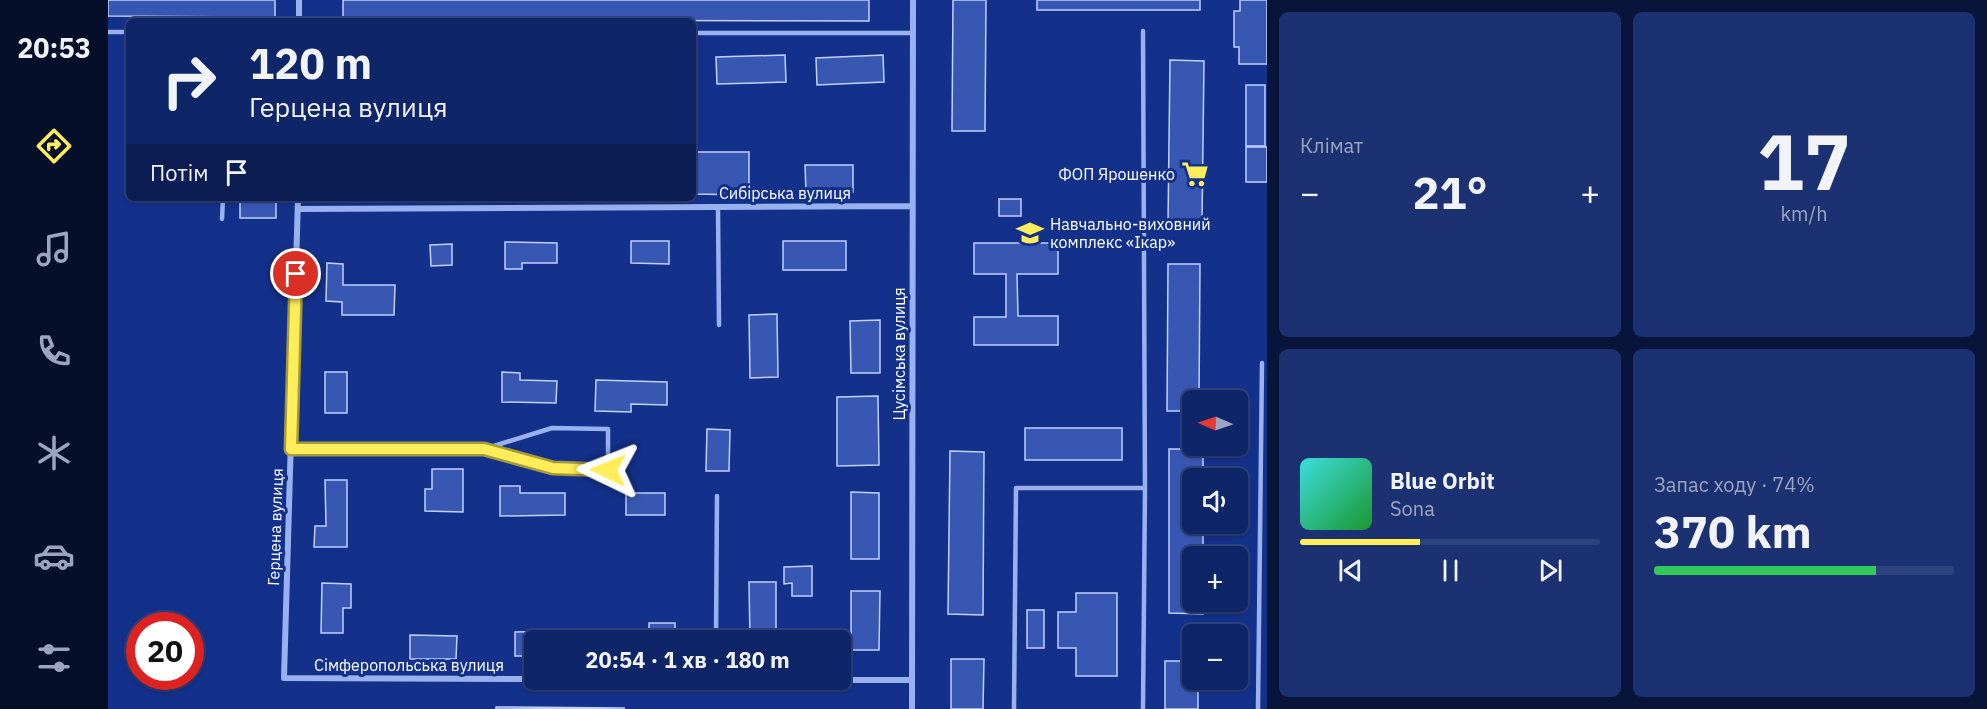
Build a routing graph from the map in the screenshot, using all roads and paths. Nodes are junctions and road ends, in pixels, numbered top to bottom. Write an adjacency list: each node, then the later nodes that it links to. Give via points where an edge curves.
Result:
1 (299, 0): 3 (street)
2 (913, 0): 8 (street, Цусімська вулиця)
3 (298, 18)
4 (1143, 31): 19 (lane)
5 (108, 32): 6 (lane)
6 (126, 32)
7 (696, 33): 8 (lane)
8 (913, 33): 11 (street, Цусімська вулиця)
9 (223, 201): 14 (lane)
10 (298, 201): 13 (street, Герцена вулиця)
11 (912, 206): 12 (street, Сибірська вулиця); 25 (street, Цусімська вулиця)
12 (718, 207): 13 (street, Сибірська вулиця); 15 (lane)
13 (298, 208): 17 (street, Герцена вулиця)
14 (222, 219)
15 (719, 325)
16 (1262, 363): 29 (lane)
17 (291, 449): 18 (lane); 22 (street, Герцена вулиця)
18 (484, 449): 18 (lane, via 553,468 608,470 608,429 552,428)
19 (1145, 488): 27 (lane, via 1016,488); 28 (lane)
20 (717, 496): 21 (lane)
21 (716, 630)
22 (284, 678): 23 (street, Сімферопольська вулиця)
23 (524, 679)
24 (851, 680): 25 (street)
25 (912, 680): 26 (street, Цусімська вулиця)
26 (912, 709)
27 (1014, 709)
28 (1143, 709)
29 (1258, 709)

